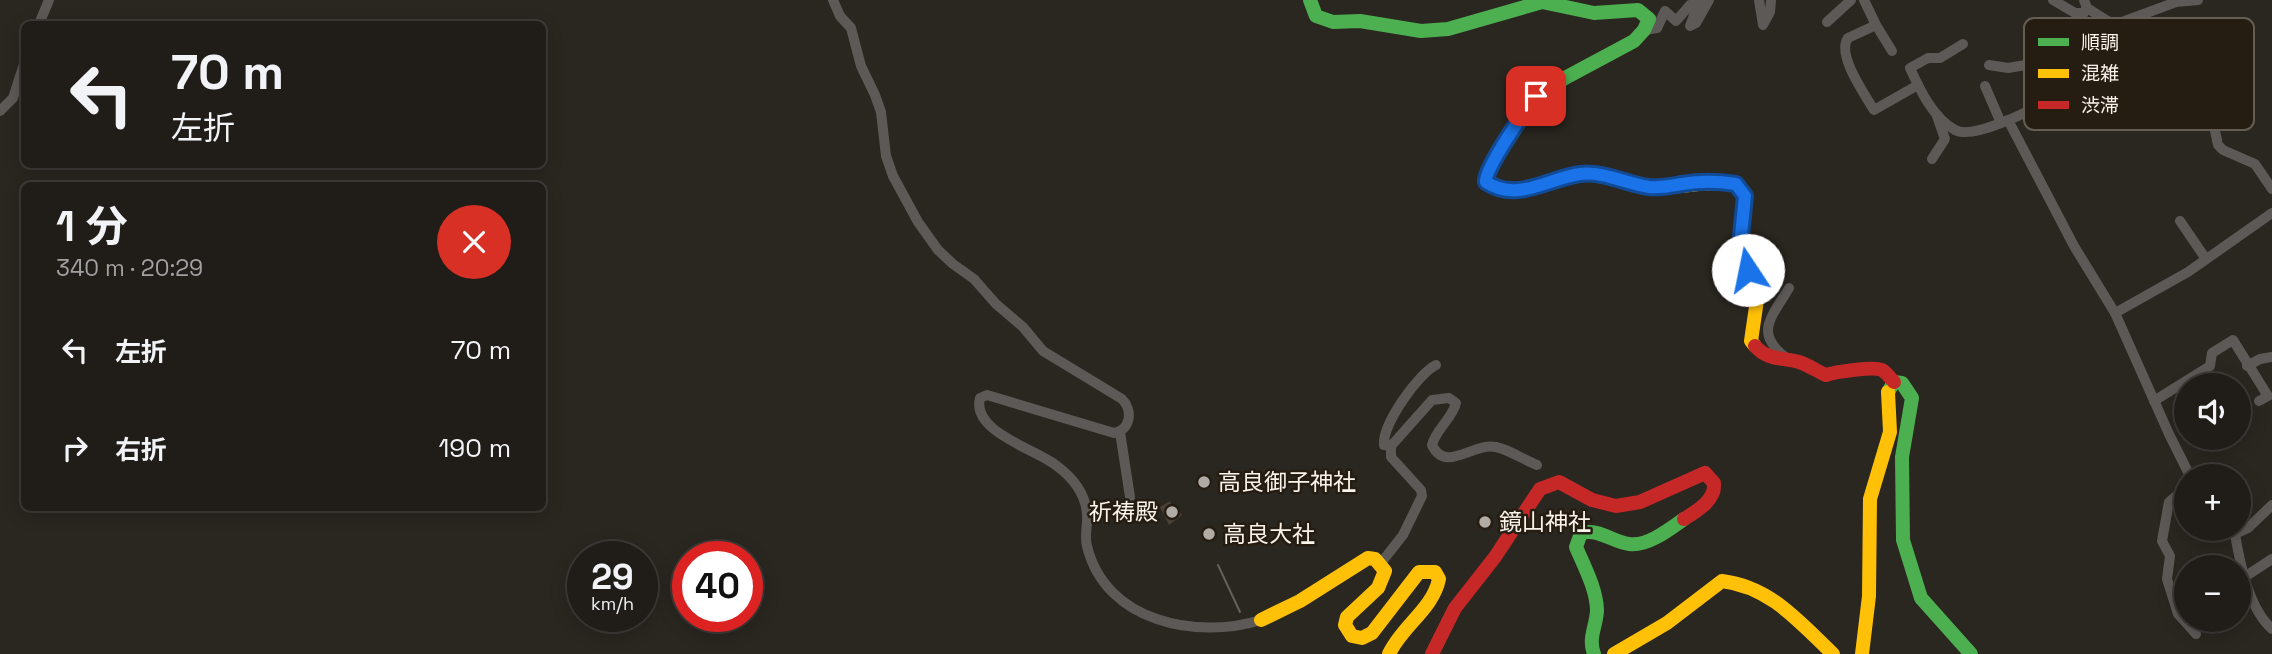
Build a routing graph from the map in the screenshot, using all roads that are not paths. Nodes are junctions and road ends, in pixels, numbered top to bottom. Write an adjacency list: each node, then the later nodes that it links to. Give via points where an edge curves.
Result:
1 (49, 0): 18 (street)
2 (833, 0): 48 (street, via 851,27 878,104 893,176 918,222 938,250 974,279 1043,351 1127,405 1130,415)
3 (1310, 0): 20 (street, via 1316,16 1333,22 1360,21 1421,31 1448,29 1542,2 1594,13 1638,10)
4 (1709, 0): 13 (street, via 1690,26 1699,2 1689,5 1676,21)
5 (1759, 0): 6 (street, via 1763,24)
6 (1771, 0)
7 (1851, 0): 19 (street)
8 (1864, 0): 21 (street)
9 (2053, 0): 12 (street, via 2075,13)
10 (2187, 0): 11 (street); 14 (street)
11 (2198, 0)
12 (2084, 7): 15 (street)
13 (1665, 11): 20 (street); 20 (street, via 1657,28)
14 (2141, 15): 16 (street); 17 (street)
15 (2102, 18)
16 (2133, 18)
17 (2142, 18)
18 (40, 21)
19 (1827, 22)
20 (1646, 23): 42 (street, via 1625,48 1577,69 1536,96 1497,154 1486,182 1507,191 1520,190 1581,173 1648,187 1736,184 1745,196 1742,253 1756,285 1758,304 1751,341 1761,354)
21 (1876, 25): 23 (street); 27 (street, via 1845,41 1853,76 1874,110)
22 (1964, 44): 27 (street, via 1910,68)
23 (1892, 51)
24 (1989, 65): 25 (street)
25 (2024, 65)
26 (21, 73): 29 (street, via 13,98)
27 (1918, 85): 31 (street)
28 (1985, 86): 32 (street)
29 (0, 111)
30 (2024, 112): 32 (street)
31 (1937, 116): 32 (street, via 1964,132); 34 (street, via 1945,139)
32 (2004, 122): 40 (street)
33 (2215, 130): 35 (street, via 2218,145 2255,164)
34 (1932, 159)
35 (2272, 189)
36 (2272, 213): 38 (street)
37 (2180, 221): 38 (street)
38 (2206, 259): 40 (street)
39 (1789, 288): 42 (street, via 1768,322 1767,334 1773,348)
40 (2115, 313): 46 (street)
41 (2272, 357): 44 (street)
42 (1789, 359): 45 (street, via 1826,375 1875,368)
43 (1436, 365): 49 (street, via 1391,418 1384,444)
44 (2247, 366): 46 (street, via 2233,340 2212,353 2210,366); 47 (street, via 2268,396)
45 (1894, 382): 68 (street, via 1885,397 1890,429 1886,452 1870,496 1871,558); 69 (street, via 1902,383 1912,398 1900,477 1908,561 1920,598)
46 (2154, 401): 50 (street)
47 (2259, 401)
48 (1120, 432): 52 (street); 60 (street, via 987,395 980,398 978,406 983,420 996,431 1072,479 1087,513 1086,545 1097,573 1116,597 1167,623 1239,627)
49 (1391, 446): 51 (street, via 1432,400 1449,398 1455,402 1454,410 1434,437 1436,453 1449,459 1497,447); 57 (street, via 1391,457 1422,496 1403,535)
50 (2184, 464)
51 (1537, 466)
52 (1129, 497)
53 (2174, 498): 62 (street, via 2169,502 2162,541 2171,556 2167,579 2178,614)
54 (2272, 505): 55 (street)
55 (2251, 525)
56 (2272, 559): 58 (street)
57 (1381, 563): 60 (street, via 1368,558); 63 (street, via 1383,581 1347,617 1345,625 1352,636 1372,633 1419,572 1435,572 1439,579 1435,595 1406,625)
58 (2251, 573)
59 (2251, 590): 61 (street, via 2262,621)
60 (1262, 620)
61 (2271, 627)
62 (2196, 635)
63 (1389, 654)
64 (1432, 654): 65 (street, via 1455,608 1540,489 1559,482 1600,504 1618,508 1636,505 1705,474 1714,484 1711,498 1643,543 1623,544 1599,533 1581,533 1576,547 1597,610 1590,642)
65 (1594, 654)
66 (1614, 654): 67 (street, via 1667,623 1722,581 1739,583 1778,602)
67 (1833, 654)
68 (1862, 654)
69 (1971, 654)

